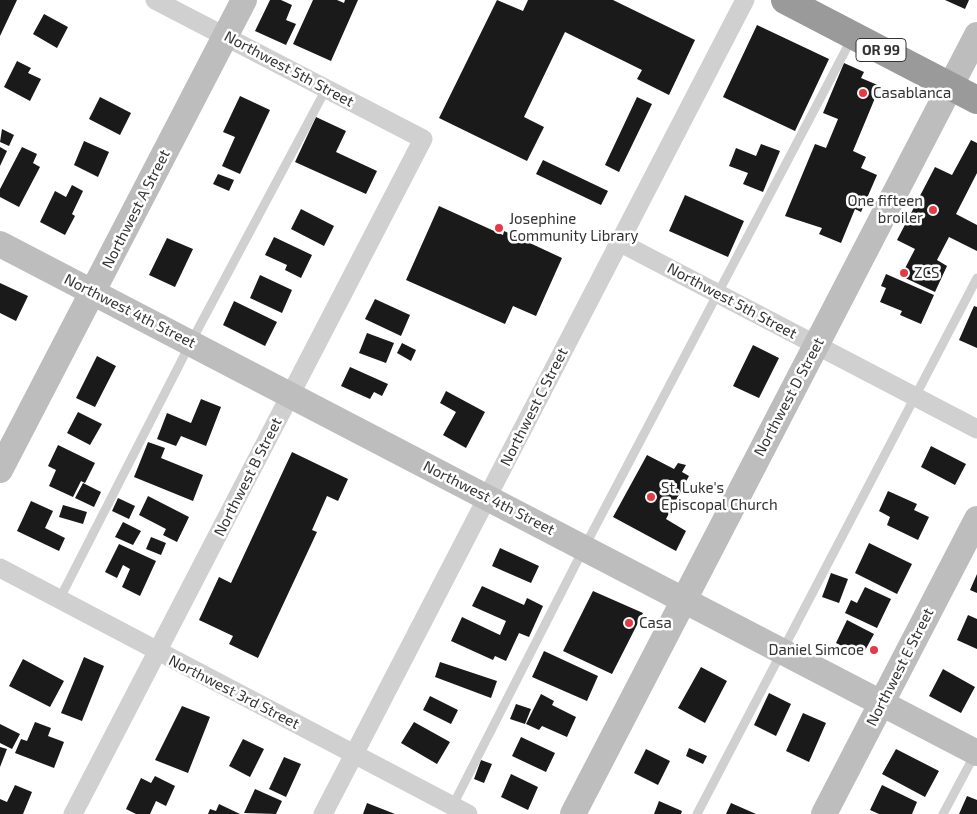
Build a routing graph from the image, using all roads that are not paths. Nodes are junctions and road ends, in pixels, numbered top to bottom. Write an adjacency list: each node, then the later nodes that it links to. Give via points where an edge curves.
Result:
1 (156, 0): 6 (street, Northwest 5th Street)
2 (244, 0): 6 (street, Northwest A Street)
3 (745, 0): 12 (street, Northwest C Street)
4 (785, 0): 7 (highway, OR 99)
5 (977, 35): 8 (street, Northwest D Street)
6 (226, 36): 9 (street, Northwest 5th Street); 15 (street, Northwest A Street)
7 (854, 36): 8 (highway, OR 99); 16 (lane)
8 (950, 86): 10 (highway, OR 99); 18 (street, Northwest D Street)
9 (326, 88): 11 (street, Northwest 5th Street); 17 (lane)
10 (977, 100)
11 (423, 139): 19 (street, Northwest B Street)
12 (620, 242): 16 (street, Northwest 5th Street); 23 (street, Northwest C Street)
13 (0, 244): 15 (street, Northwest 4th Street)
14 (977, 278): 20 (lane)
15 (93, 291): 17 (street, Northwest 4th Street); 22 (street, Northwest A Street)
16 (719, 294): 18 (street, Northwest 5th Street); 25 (lane)
17 (190, 342): 19 (street, Northwest 4th Street); 27 (lane)
18 (816, 345): 20 (street, Northwest 5th Street); 28 (street, Northwest D Street)
19 (290, 394): 23 (street, Northwest 4th Street); 29 (street, Northwest B Street)
20 (915, 396): 21 (street, Northwest 5th Street); 30 (lane)
21 (977, 429)
22 (0, 470)
23 (487, 497): 25 (street, Northwest 4th Street); 33 (street, Northwest C Street)
24 (977, 519): 31 (street, Northwest E Street)
25 (584, 548): 28 (street, Northwest 4th Street); 34 (lane)
26 (0, 568): 27 (street, Northwest 3rd Street)
27 (59, 600): 29 (street, Northwest 3rd Street)
28 (684, 600): 30 (street, Northwest 4th Street); 37 (street, Northwest D Street)
29 (158, 652): 33 (street, Northwest 3rd Street); 35 (street, Northwest B Street)
30 (783, 652): 31 (street, Northwest 4th Street); 38 (lane)
31 (881, 703): 32 (street, Northwest 4th Street); 39 (street, Northwest E Street)
32 (976, 752): 40 (lane)
33 (354, 754): 34 (street, Northwest 3rd Street); 36 (street, Northwest C Street)
34 (456, 811)
35 (73, 814)
36 (323, 814)
37 (573, 814)
38 (697, 814)
39 (824, 814)
40 (943, 814)

